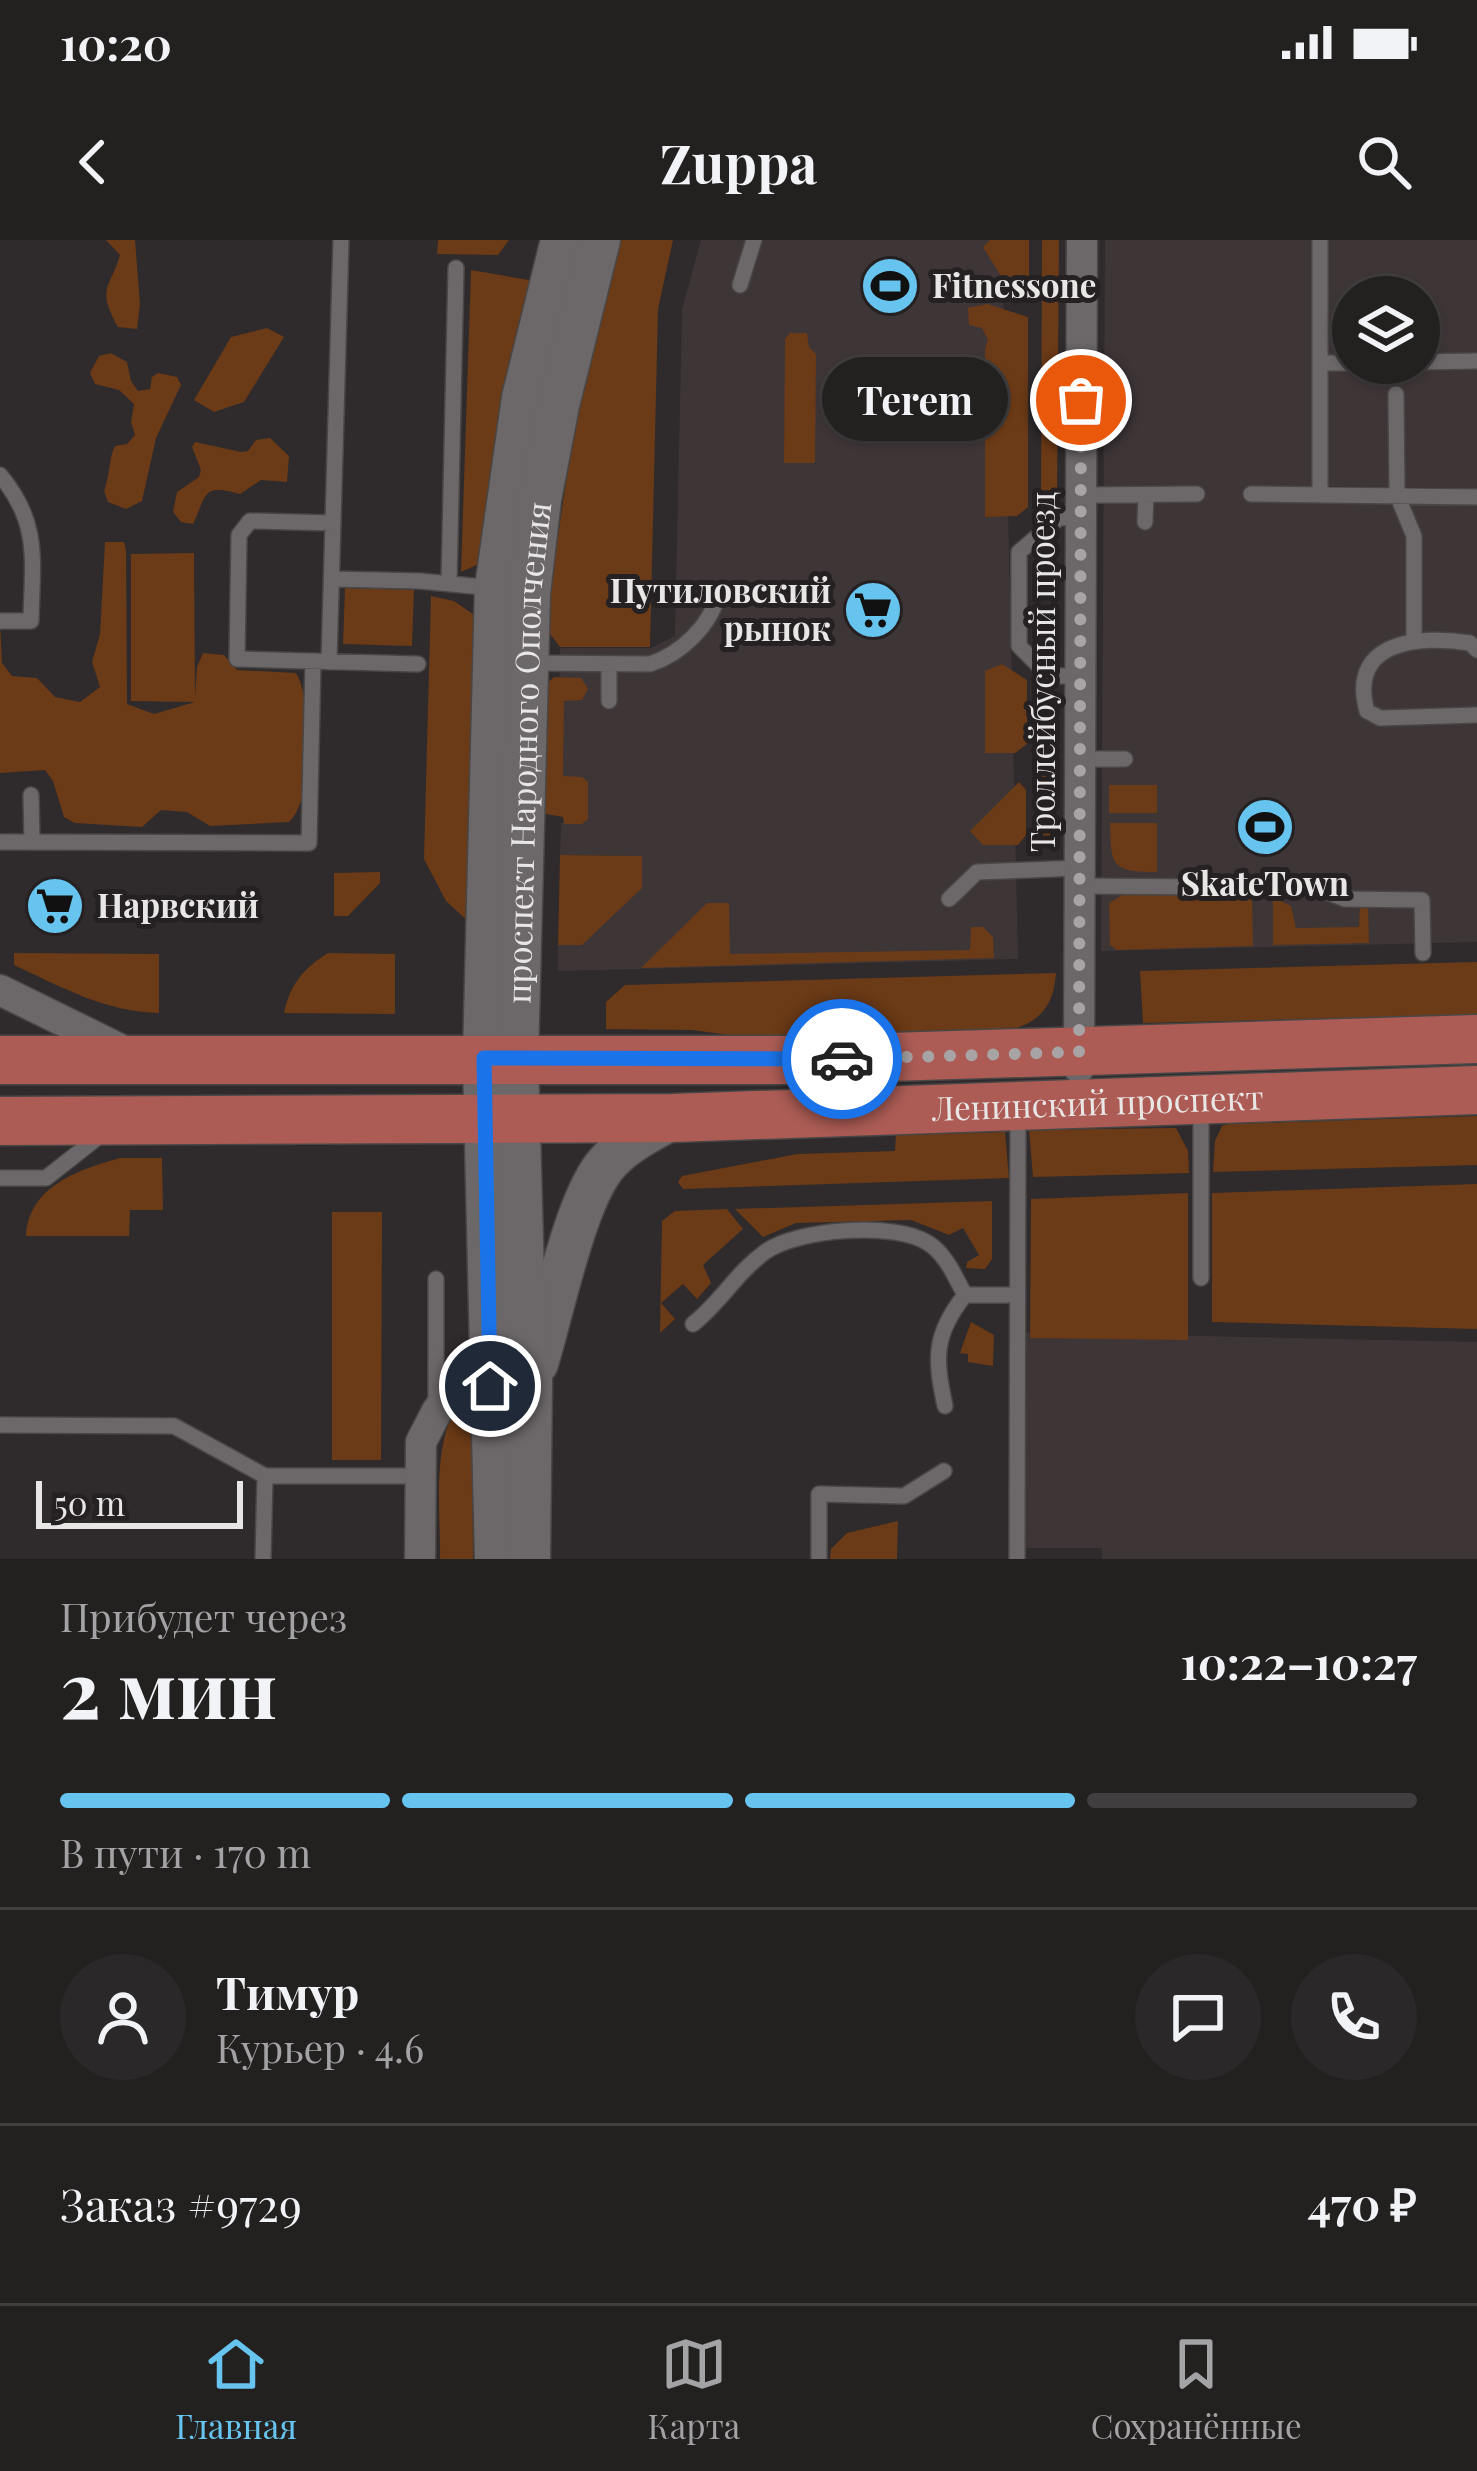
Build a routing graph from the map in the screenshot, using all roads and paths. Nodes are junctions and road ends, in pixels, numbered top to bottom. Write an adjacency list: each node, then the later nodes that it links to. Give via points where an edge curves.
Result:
1 (341, 240): 23 (lane)
2 (562, 240): 26 (main road, проспект Народного Ополчения, via 523,398)
3 (598, 240): 32 (main road, проспект Народного Ополчения, via 540,499)
4 (754, 240): 8 (lane)
5 (1082, 240): 21 (street, Троллейбусный проезд)
6 (1320, 240): 11 (lane)
7 (456, 268): 25 (lane)
8 (740, 285)
9 (1477, 361): 10 (lane)
10 (1440, 362)
11 (1320, 363): 12 (lane); 18 (lane)
12 (1332, 363)
13 (1396, 394): 19 (lane)
14 (0, 475): 28 (lane, via 22,501 32,538 31,621)
15 (1146, 494): 16 (lane); 21 (lane); 22 (lane)
16 (1197, 494)
17 (1251, 494): 18 (lane)
18 (1320, 494): 19 (lane)
19 (1397, 495): 20 (lane); 29 (lane, via 1414,536)
20 (1477, 497)
21 (1080, 506): 35 (street, Троллейбусный проезд); 35 (lane, via 1019,552 1019,646 1048,675)
22 (1145, 522)
23 (333, 523): 24 (lane); 31 (lane, via 250,521 239,535 237,659)
24 (332, 579): 25 (lane); 31 (lane)
25 (449, 583): 26 (lane)
26 (496, 588): 49 (main road, проспект Народного Ополчения)
27 (718, 595): 34 (lane, via 707,622 664,659)
28 (0, 621)
29 (1414, 639): 30 (lane); 37 (lane, via 1371,663 1363,680 1367,711 1380,718)
30 (1477, 650)
31 (321, 662): 33 (lane); 42 (lane, via 309,843)
32 (525, 663): 34 (lane); 49 (main road, проспект Народного Ополчения)
33 (418, 664)
34 (609, 664): 36 (lane)
35 (1078, 677): 38 (street, Троллейбусный проезд)
36 (609, 701)
37 (1477, 715)
38 (1078, 758): 39 (lane); 43 (street, Троллейбусный проезд)
39 (1125, 759)
40 (31, 795): 42 (lane)
41 (0, 842): 42 (lane)
42 (32, 842)
43 (1078, 877): 44 (lane, via 977,872); 45 (lane, via 1422,899); 48 (street, Троллейбусный проезд)
44 (949, 899)
45 (1423, 952)
46 (0, 990): 51 (street)
47 (1477, 1040): 48 (main road, Ленинский проспект)
48 (1079, 1052): 49 (main road, Ленинский проспект); 54 (street, Троллейбусный проезд)
49 (500, 1058): 51 (main road, Ленинский проспект); 59 (main road, проспект Народного Ополчения)
50 (0, 1060): 51 (main road, Ленинский проспект)
51 (142, 1060)
52 (1477, 1090): 53 (main road, Ленинский проспект)
53 (1201, 1100): 54 (main road, Ленинский проспект); 61 (lane)
54 (1079, 1104): 55 (main road, Ленинский проспект)
55 (1018, 1106): 56 (main road, Ленинский проспект); 64 (lane)
56 (674, 1118): 59 (main road, Ленинский проспект); 67 (main road, via 632,1141 589,1190)
57 (120, 1120): 58 (main road, Ленинский проспект); 59 (main road, Ленинский проспект); 60 (lane, via 46,1178)
58 (0, 1121)
59 (502, 1122): 66 (main road, проспект Народного Ополчения); 67 (main road, проспект Народного Ополчения)
60 (0, 1178)
61 (1201, 1278)
62 (436, 1279): 69 (lane)
63 (965, 1295): 64 (lane); 65 (lane, via 942,1254 911,1235 815,1233 765,1252); 68 (lane, via 938,1346)
64 (1015, 1295): 79 (lane)
65 (693, 1324)
66 (489, 1342): 69 (street); 77 (main road, проспект Народного Ополчения)
67 (531, 1381): 74 (main road, проспект Народного Ополчения)
68 (945, 1406)
69 (436, 1412): 73 (street, via 422,1442)
70 (0, 1425): 72 (lane, via 174,1426)
71 (944, 1471): 78 (lane, via 904,1496 819,1494)
72 (266, 1476): 73 (lane); 75 (lane)
73 (422, 1476): 76 (street)
74 (537, 1538)
75 (263, 1559)
76 (420, 1559)
77 (496, 1559)
78 (819, 1559)
79 (1017, 1559)

